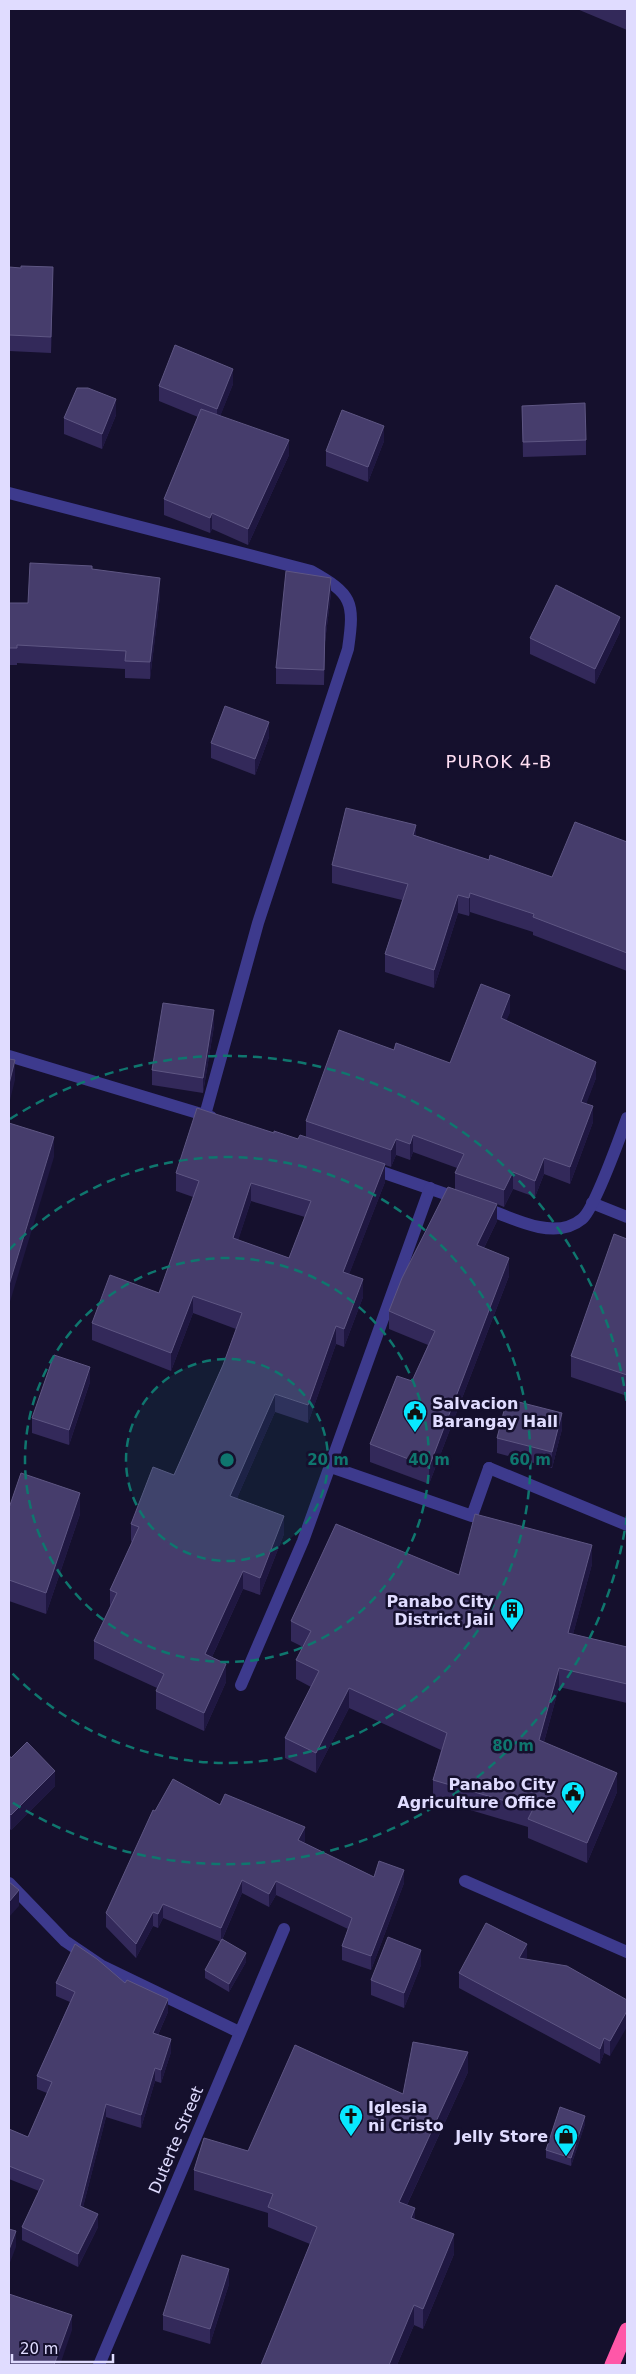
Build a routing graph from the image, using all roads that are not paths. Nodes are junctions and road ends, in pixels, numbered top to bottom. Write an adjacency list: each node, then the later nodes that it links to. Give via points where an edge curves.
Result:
1 (9, 493): 3 (street, via 310,571 337,586 349,601 352,624 348,648 258,922)
2 (9, 1056): 3 (street)
3 (205, 1115): 5 (street)
4 (627, 1118): 8 (street)
5 (224, 1121)
6 (356, 1163): 7 (street)
7 (430, 1188): 8 (street, via 538,1227 554,1229 571,1226 584,1218); 10 (street)
8 (592, 1203): 9 (street)
9 (627, 1218)
10 (331, 1467): 11 (street, via 472,1516 489,1468); 12 (street, via 278,1602)
11 (627, 1525)
12 (241, 1685)
13 (465, 1881): 16 (street)
14 (9, 1883): 17 (street, via 65,1942 102,1966)
15 (284, 1929): 17 (street, Duterte Street)
16 (627, 1952)
17 (239, 2032): 19 (street, Duterte Street)
18 (627, 2330): 20 (highway)
19 (99, 2365)
20 (612, 2365)

